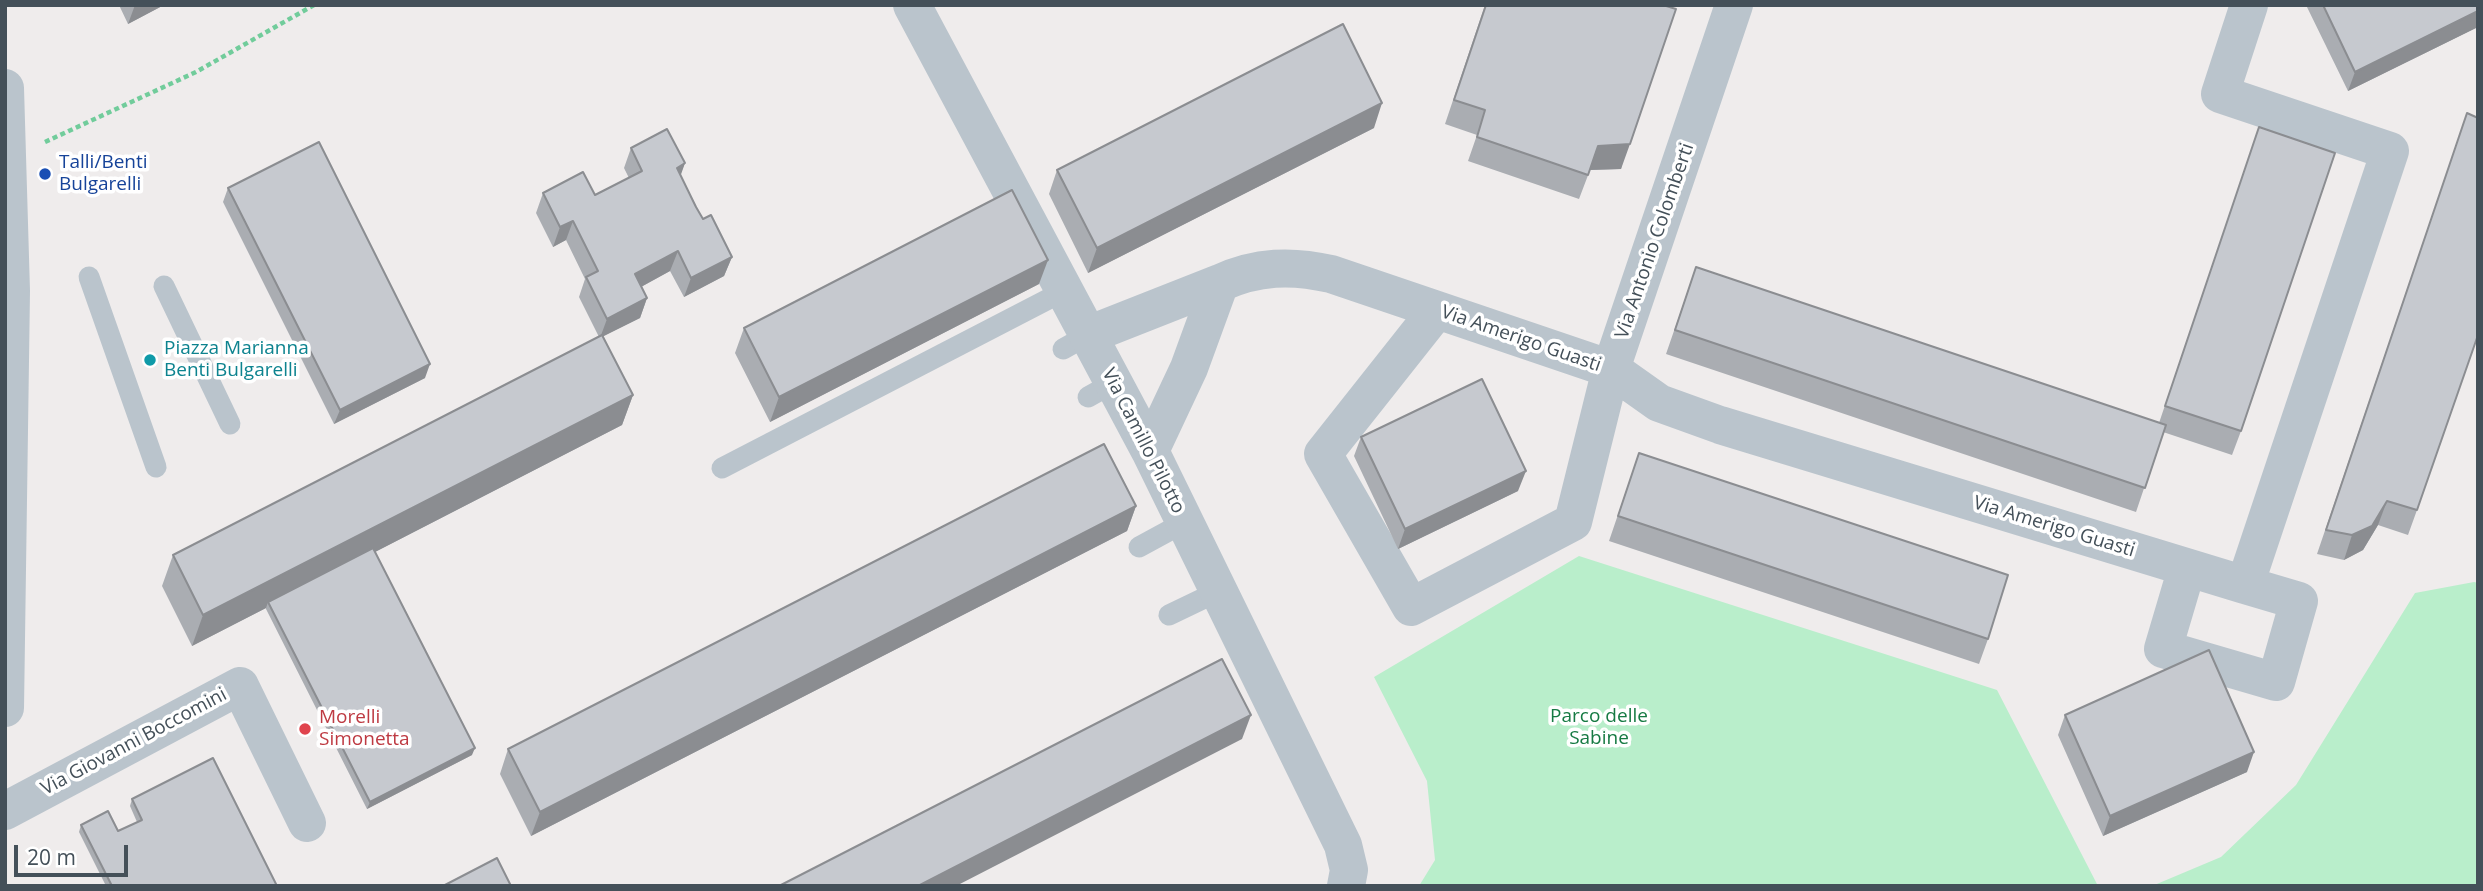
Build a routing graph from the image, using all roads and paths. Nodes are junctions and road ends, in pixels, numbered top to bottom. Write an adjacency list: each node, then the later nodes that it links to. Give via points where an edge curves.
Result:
1 (314, 5): 6 (path, via 196,72)
2 (912, 5): 10 (street, Via Camillo Pilotto)
3 (1734, 5): 13 (street, Via Antonio Colomberti)
4 (2249, 5): 21 (street, via 2220,94 2390,151)
5 (5, 88): 6 (street)
6 (9, 159): 24 (street)
7 (89, 277): 16 (lane)
8 (1220, 283): 11 (street, Via Amerigo Guasti, via 1261,269 1304,269); 12 (street, Via Amerigo Guasti); 15 (street, via 1189,368)
9 (164, 286): 14 (lane)
10 (1064, 291): 12 (street, Via Camillo Pilotto); 17 (lane)
11 (1437, 310): 13 (street, Via Amerigo Guasti); 13 (street, Via Antonio Colomberti, via 1323,454 1411,607 1573,522)
12 (1076, 342): 15 (street, Via Camillo Pilotto, via 1100,390)
13 (1611, 369): 20 (street, Via Amerigo Guasti, via 1659,402 1720,425)
14 (230, 424)
15 (1150, 451): 18 (street, Via Camillo Pilotto)
16 (156, 467)
17 (722, 468)
18 (1185, 523): 19 (lane); 22 (street, Via Camillo Pilotto)
19 (1139, 547)
20 (2188, 568): 21 (street, Via Amerigo Guasti); 21 (street, Via Amerigo Guasti, via 2163,649 2276,682 2300,601)
21 (2245, 585)
22 (1219, 591): 23 (lane); 27 (street, Via Camillo Pilotto, via 1343,845 1349,870)
23 (1169, 615)
24 (5, 708)
25 (5, 811): 26 (street, Via Giovanni Boccomini, via 240,686)
26 (307, 823)
27 (1346, 886)

